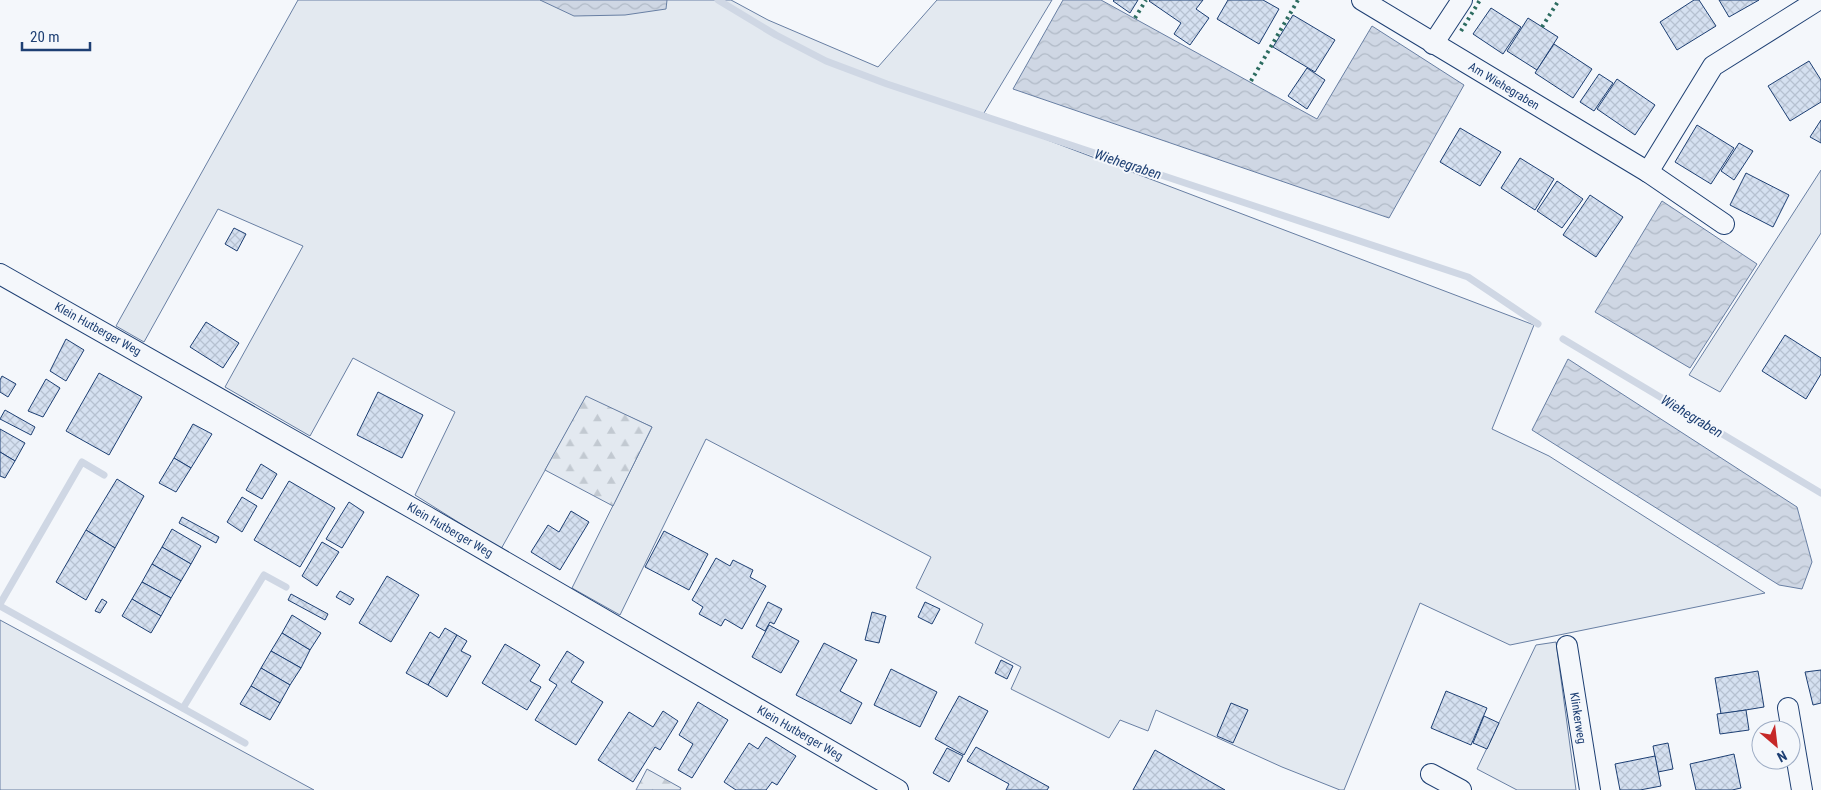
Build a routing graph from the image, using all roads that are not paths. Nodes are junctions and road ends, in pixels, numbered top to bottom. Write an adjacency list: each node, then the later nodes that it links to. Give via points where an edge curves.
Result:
1 (1362, 0): 4 (street, Am Wiehegraben)
2 (1462, 0): 4 (street)
3 (1818, 0): 5 (street, via 1713,66)
4 (1433, 44): 5 (street, Am Wiehegraben)
5 (1648, 172): 6 (street, Am Wiehegraben)
6 (1724, 224)
7 (0, 274): 11 (street, Klein Hutberger Weg)
8 (1567, 646): 13 (street, Klinkerweg)
9 (1788, 708): 14 (street)
10 (1431, 774): 12 (street)
11 (898, 790)
12 (1461, 790)
13 (1590, 790)
14 (1802, 790)

